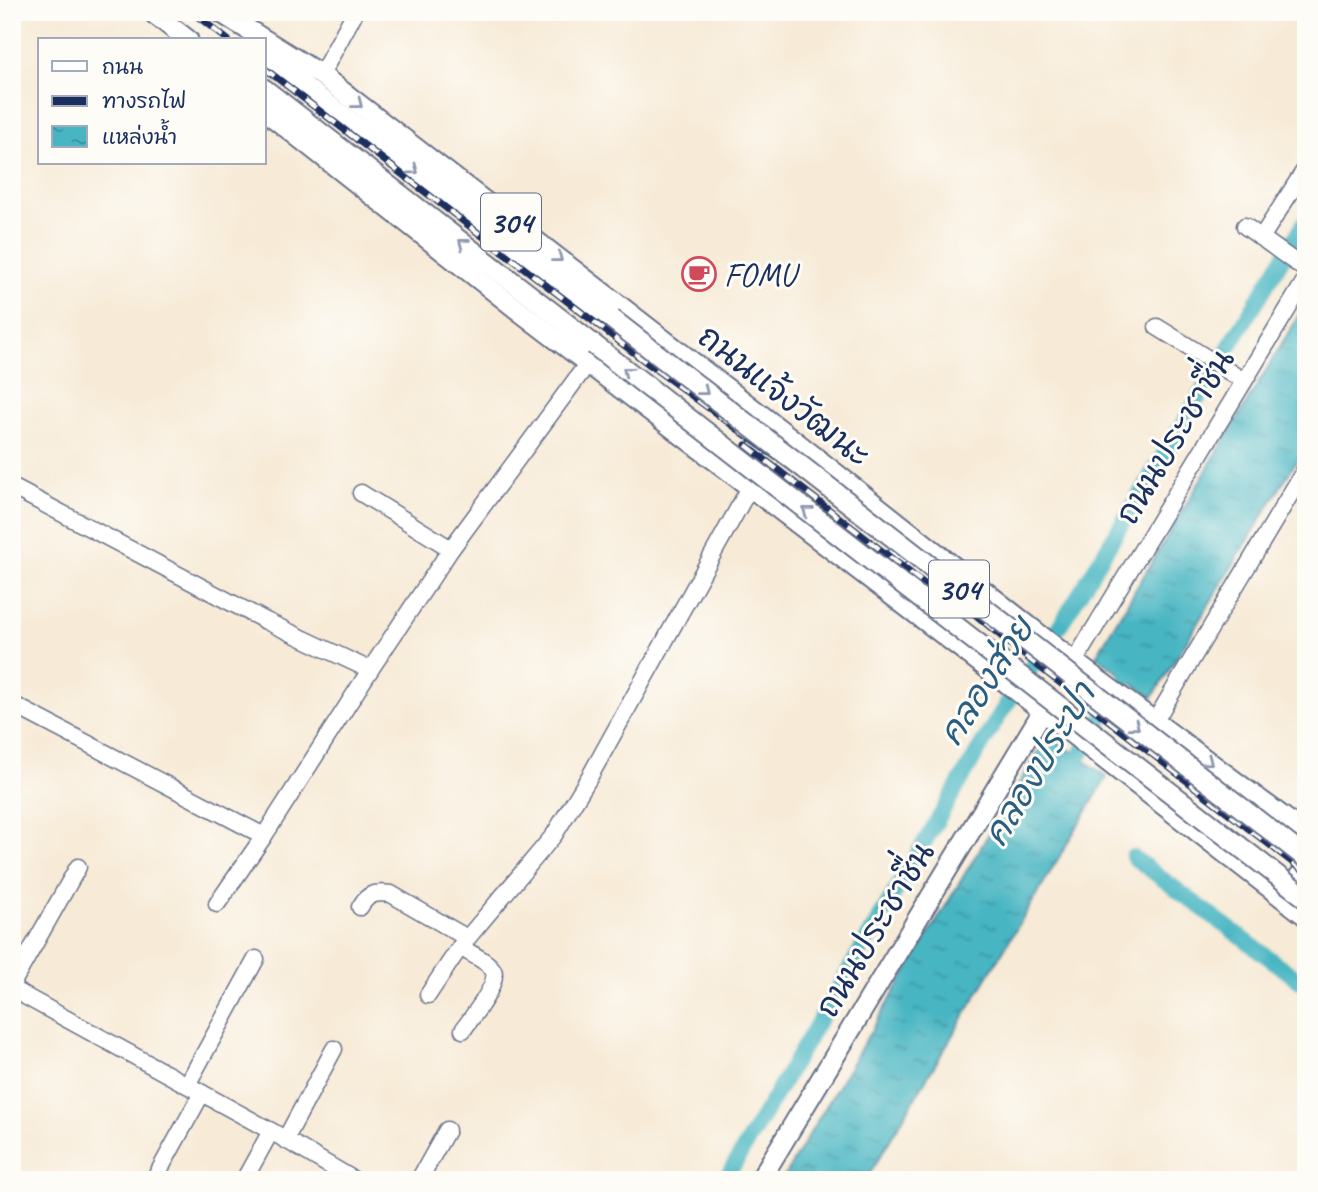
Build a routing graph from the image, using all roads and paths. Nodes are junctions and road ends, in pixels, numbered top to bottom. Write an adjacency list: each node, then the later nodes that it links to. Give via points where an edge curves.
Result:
1 (152, 12): 4 (main road)
2 (219, 12): 5 (main road, ถนนแจ้งวัฒนะ / 304); 6 (main road, ถนนแจ้งวัฒนะ / 304)
3 (355, 12): 9 (street)
4 (185, 38)
5 (248, 38)
6 (264, 38)
7 (266, 39): 9 (main road, ถนนแจ้งวัฒนะ / 304)
8 (266, 55): 36 (main road, ถนนแจ้งวัฒนะ / 304, one-way to 36, bridge)
9 (321, 75): 19 (main road, ถนนแจ้งวัฒนะ / 304, one-way to 19)
10 (266, 91): 17 (main road, 304, one-way to 10)
11 (266, 111): 17 (main road, 304)
12 (1306, 168): 14 (street)
13 (1245, 226): 14 (street)
14 (1268, 242): 15 (street)
15 (1303, 271): 18 (street, ถนนประชาชื่น)
16 (1157, 327): 18 (street)
17 (591, 354): 21 (main road, 304); 27 (street); 40 (main road, 304, one-way to 17, bridge)
18 (1238, 377): 29 (street, ถนนประชาชื่น)
19 (748, 405): 20 (main road, ถนนแจ้งวัฒนะ / 304); 21 (main road, via 755,421 752,436 741,451 729,457)
20 (796, 442): 24 (main road, via 777,439 761,443 750,457); 26 (main road, ถนนแจ้งวัฒนะ / 304)
21 (706, 453): 24 (main road, 304)
22 (1306, 468): 33 (street)
23 (12, 487): 30 (street, via 266,621)
24 (755, 490): 28 (main road, 304); 44 (street, via 554,835)
25 (361, 493): 27 (street)
26 (914, 536): 28 (main road); 29 (main road, ถนนแจ้งวัฒนะ / 304)
27 (451, 549): 30 (street)
28 (876, 583): 32 (main road, 304)
29 (1074, 662): 33 (main road, ถนนแจ้งวัฒนะ / 304)
30 (370, 670): 35 (street)
31 (12, 704): 35 (street)
32 (1043, 712): 39 (main road, 304); 59 (main road, ถนนประชาชื่น)
33 (1155, 721): 34 (main road, ถนนแจ้งวัฒนะ / 304, one-way to 34)
34 (1304, 834)
35 (264, 836): 41 (street)
36 (1306, 858)
37 (78, 867): 46 (street)
38 (1306, 868): 39 (main road, via 1284,886)
39 (1258, 878): 43 (main road, 304)
40 (1306, 898)
41 (217, 904)
42 (360, 907): 44 (street, via 367,896 391,894)
43 (1306, 916)
44 (463, 943): 47 (street); 48 (street, via 495,975)
45 (256, 959): 50 (street)
46 (12, 986): 50 (street)
47 (428, 995)
48 (463, 1030)
49 (334, 1049): 54 (street)
50 (187, 1085): 51 (street)
51 (202, 1093): 53 (street); 55 (street)
52 (447, 1130): 58 (street)
53 (271, 1131): 54 (street); 56 (street)
54 (285, 1140): 57 (street)
55 (154, 1180)
56 (244, 1180)
57 (354, 1180)
58 (419, 1180)
59 (760, 1180)

